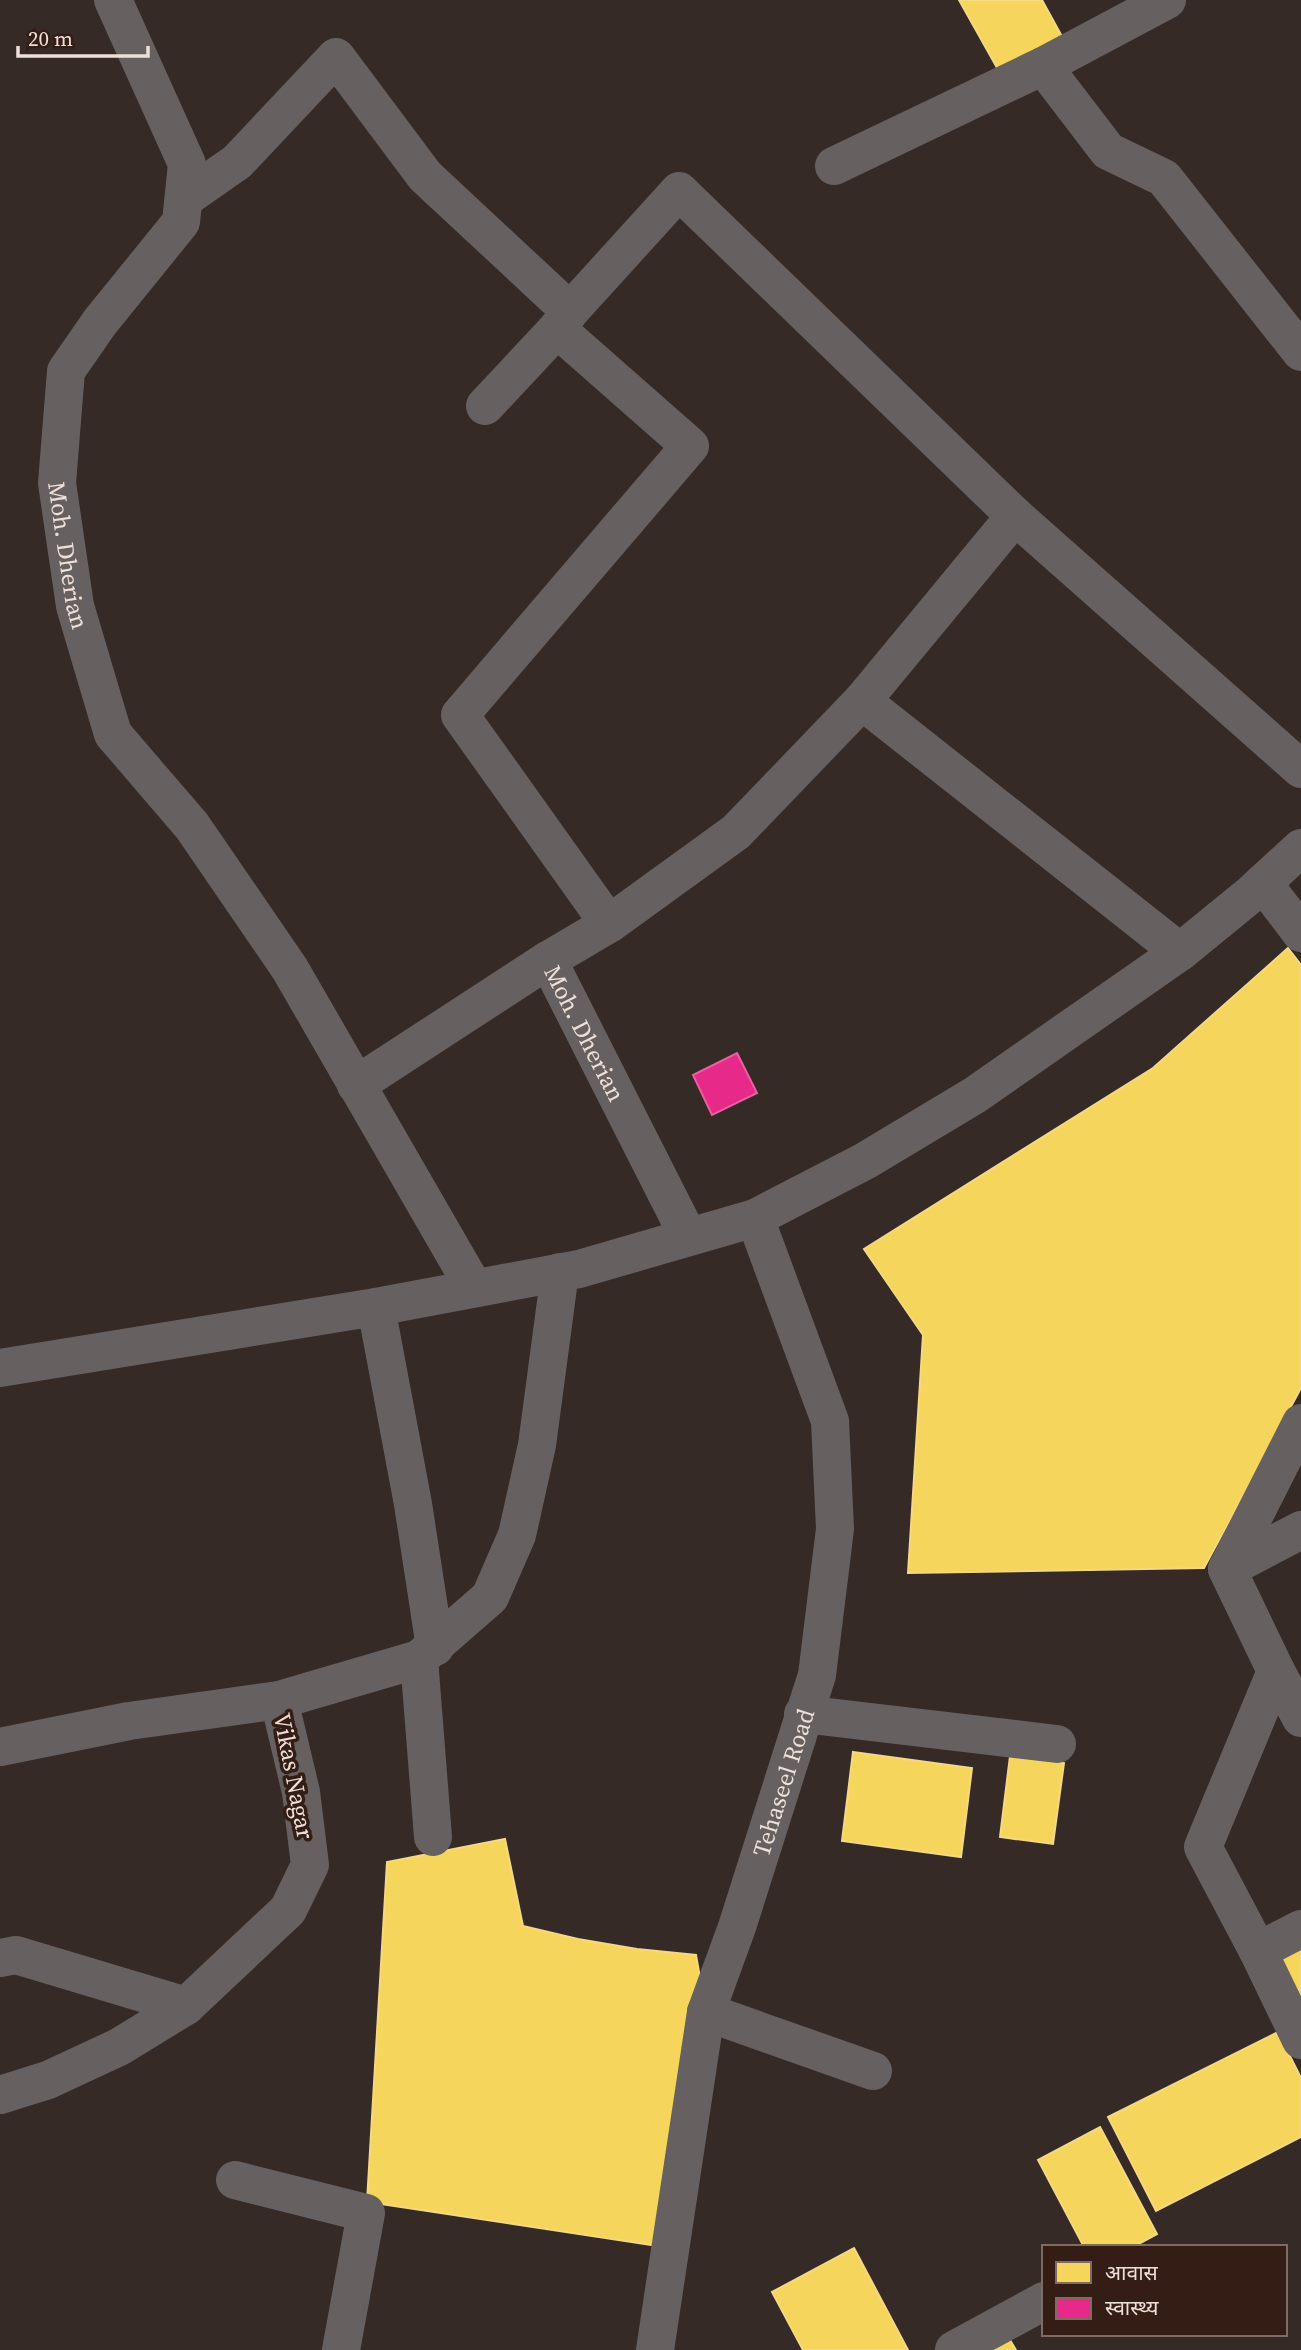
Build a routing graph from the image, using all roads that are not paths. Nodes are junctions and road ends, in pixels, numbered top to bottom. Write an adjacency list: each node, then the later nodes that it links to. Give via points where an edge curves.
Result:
1 (113, 0): 5 (street, Moh. Dherian, via 187,164)
2 (1167, 0): 3 (street)
3 (1043, 66): 4 (street); 7 (street, via 1108,151 1164,178)
4 (834, 166)
5 (184, 199): 6 (street, via 237,162 336,57 425,176); 18 (street, Moh. Dherian, via 181,222 66,371 57,483 75,606 113,734 192,826 290,970)
6 (564, 320): 8 (street); 9 (street, via 679,191); 14 (street, via 690,446 460,715)
7 (1301, 352)
8 (485, 406)
9 (1016, 516): 10 (street); 11 (street)
10 (862, 701): 14 (street, via 736,832); 16 (street)
11 (1301, 769)
12 (1301, 848): 13 (street)
13 (1263, 883): 15 (street); 16 (street)
14 (609, 924): 17 (street)
15 (1301, 933)
16 (1180, 952): 19 (street, via 975,1096)
17 (548, 960): 18 (street, Moh. Dherian); 20 (street, Moh. Dherian)
18 (356, 1085): 22 (street, Moh. Dherian)
19 (755, 1218): 20 (street); 31 (street, Tehaseel Road, via 830,1420 835,1529 817,1675)
20 (688, 1236): 21 (street)
21 (560, 1272): 22 (street); 28 (street, via 537,1445 517,1535 490,1597)
22 (474, 1288): 23 (street)
23 (376, 1307): 24 (street); 28 (street, via 413,1504)
24 (0, 1368)
25 (1301, 1423): 27 (street)
26 (1301, 1530): 27 (street)
27 (1227, 1569): 29 (street)
28 (427, 1653): 30 (street); 35 (street)
29 (1276, 1671): 32 (street); 37 (street, via 1203,1847)
30 (279, 1700): 34 (street, Vikas Nagar, via 129,1721); 39 (street, Vikas Nagar, via 301,1792 310,1865 288,1910)
31 (803, 1714): 33 (street); 40 (street, Tehaseel Road)
32 (1301, 1718)
33 (1057, 1744)
34 (0, 1747)
35 (433, 1838)
36 (1301, 1929): 37 (street)
37 (1258, 1951): 41 (street)
38 (0, 1958): 39 (street, via 16,1955)
39 (186, 2006): 43 (street, Vikas Nagar, via 119,2048 48,2080)
40 (706, 2012): 42 (street); 47 (street, Tehaseel Road)
41 (1301, 2040)
42 (873, 2071)
43 (0, 2095)
44 (235, 2180): 46 (street, via 366,2213)
45 (1042, 2302): 48 (street)
46 (341, 2350)
47 (655, 2350)
48 (954, 2350)

